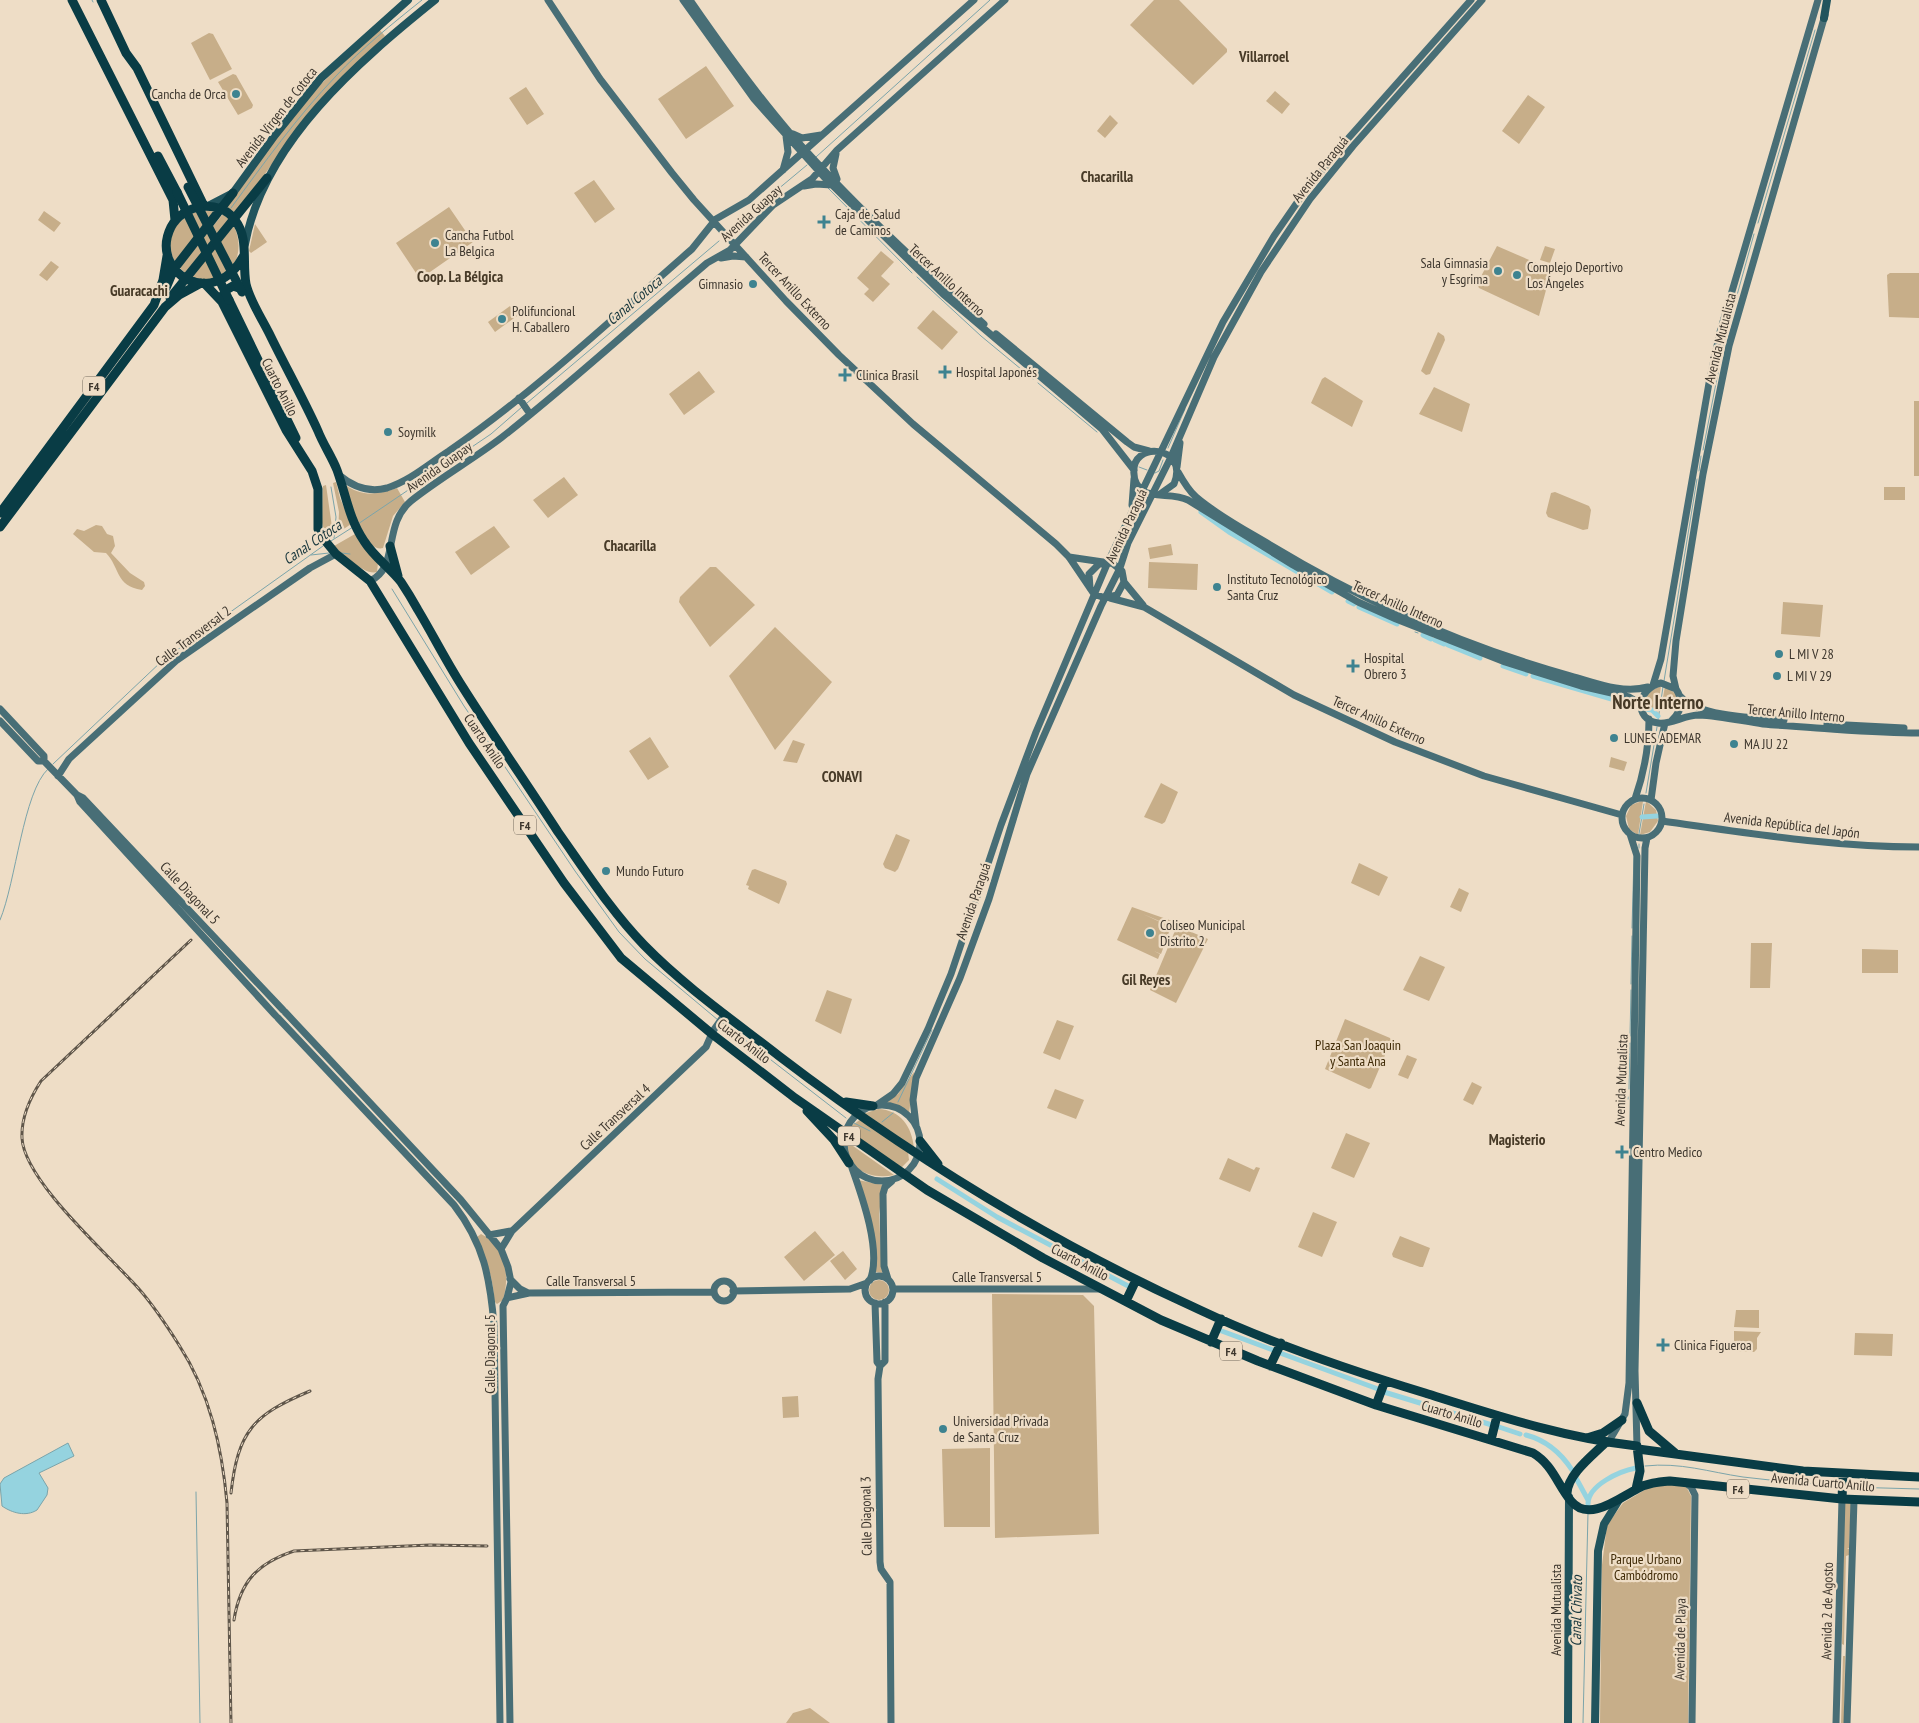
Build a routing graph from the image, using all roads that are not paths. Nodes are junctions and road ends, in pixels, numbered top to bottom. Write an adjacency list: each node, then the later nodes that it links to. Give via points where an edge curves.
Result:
1 (72, 0): 33 (highway, Cuarto Anillo, via 118,78)
2 (101, 0): 29 (highway)
3 (408, 0): 32 (main road, Avenida Virgen de Cotoca, via 321,78)
4 (435, 0): 27 (main road, Avenida Virgen de Cotoca, via 383,43 328,97)
5 (548, 0): 39 (main road, Tercer Anillo Externo, via 623,110)
6 (683, 0): 18 (main road, Tercer Anillo Interno)
7 (688, 0): 15 (main road, Tercer Anillo Interno)
8 (974, 0): 21 (main road, Avenida Guapay)
9 (1005, 0): 23 (main road, Avenida Guapay)
10 (1471, 0): 67 (main road, Avenida Paraguá, via 1345,142 1274,236 1223,322)
11 (1482, 0): 65 (main road, Avenida Paraguá, via 1353,146 1290,228 1261,272 1214,357)
12 (1818, 0): 14 (main road, Avenida Mutualista)
13 (1829, 1): 16 (main road)
14 (1814, 14): 16 (main road, via 1821,13); 41 (main road, Avenida Mutualista)
15 (703, 18): 17 (main road, Tercer Anillo Interno); 18 (main road)
16 (1824, 18): 41 (main road, Avenida Mutualista)
17 (736, 65): 19 (main road, via 763,104); 20 (main road, Tercer Anillo Interno)
18 (736, 74): 19 (main road, Tercer Anillo Interno)
19 (762, 108): 20 (main road); 22 (main road, Tercer Anillo Interno)
20 (785, 127): 22 (main road, Tercer Anillo Interno)
21 (828, 131): 22 (main road, via 808,138); 24 (main road, Avenida Guapay)
22 (788, 134): 24 (main road, Tercer Anillo Interno); 26 (main road, via 788,152)
23 (837, 150): 25 (main road, Avenida Guapay); 31 (main road, via 833,168)
24 (806, 154): 25 (main road, Tercer Anillo Interno); 26 (main road, Avenida Guapay)
25 (819, 168): 28 (main road, Tercer Anillo Interno); 30 (main road, Avenida Guapay); 31 (main road, Tercer Anillo Interno)
26 (782, 171): 39 (main road, Avenida Guapay, via 749,200)
27 (267, 178): 38 (highway); 45 (main road, Avenida Virgen de Cotoca, via 253,210)
28 (832, 185): 30 (main road); 34 (main road, Tercer Anillo Interno)
29 (191, 186): 33 (highway, via 194,194 189,201 181,203); 35 (highway); 55 (highway, Cuarto Anillo, bridge)
30 (801, 187): 42 (main road, Avenida Guapay, via 774,205)
31 (843, 188): 40 (main road, Tercer Anillo Interno)
32 (233, 193): 35 (main road, Avenida Virgen de Cotoca); 36 (highway)
33 (175, 196): 37 (highway); 56 (highway, Cuarto Anillo, bridge)
34 (844, 197): 40 (main road); 43 (main road, Tercer Anillo Interno)
35 (206, 206): 36 (highway); 37 (highway, via 187,210)
36 (222, 209): 38 (highway); 51 (highway)
37 (175, 220): 46 (highway, F4, via 168,234)
38 (235, 220): 45 (highway, via 243,236); 52 (highway)
39 (714, 221): 44 (main road, Tercer Anillo Externo); 62 (main road, Avenida Guapay, via 692,249)
40 (883, 228): 50 (main road, Tercer Anillo Interno)
41 (1756, 229): 68 (main road, Avenida Mutualista, via 1720,332); 69 (main road, Avenida Mutualista)
42 (749, 230): 44 (main road, Avenida Guapay); 48 (main road, via 744,245)
43 (890, 243): 47 (main road, Tercer Anillo Interno); 50 (main road, via 895,242)
44 (736, 245): 48 (main road, Tercer Anillo Externo); 49 (main road, Avenida Guapay)
45 (244, 250): 53 (highway, F4, via 240,263 228,276 216,282); 55 (highway)
46 (168, 254): 51 (highway, F4); 57 (highway, F4)
47 (904, 257): 54 (main road); 60 (main road, Tercer Anillo Interno)
48 (746, 258): 49 (main road); 82 (main road, Tercer Anillo Externo, via 839,355 983,485)
49 (716, 259): 64 (main road, Avenida Guapay)
50 (918, 262): 54 (main road, Tercer Anillo Interno)
51 (174, 269): 52 (highway, F4); 57 (highway, via 164,293)
52 (185, 278): 53 (highway, F4); 58 (highway)
53 (203, 283): 56 (highway, F4); 58 (highway, F4, via 179,295)
54 (947, 290): 59 (main road, Tercer Anillo Interno); 60 (main road)
55 (245, 292): 56 (highway, via 237,286 229,288 223,294); 73 (highway, Cuarto Anillo / F4, via 305,416 322,441)
56 (226, 301): 81 (highway, Cuarto Anillo / F4, via 312,471 318,489 318,528)
57 (154, 305): 77 (highway, F4)
58 (165, 308): 79 (highway, F4)
59 (991, 330): 61 (main road, via 1035,370); 63 (main road, Tercer Anillo Interno)
60 (996, 340): 61 (main road, Tercer Anillo Interno)
61 (1038, 377): 63 (main road, via 1045,378); 72 (main road, Tercer Anillo Interno, via 1102,429)
62 (521, 400): 64 (main road); 73 (main road, Avenida Guapay, via 431,463 388,488 369,490 356,487)
63 (1083, 406): 66 (main road, Tercer Anillo Interno, via 1134,447)
64 (529, 412): 80 (main road, Avenida Guapay, via 489,447 409,502 398,517)
65 (1181, 431): 70 (main road, Avenida Paraguá); 71 (main road)
66 (1150, 451): 67 (main road, Tercer Anillo Interno); 72 (main road, via 1139,458)
67 (1160, 451): 70 (main road, Tercer Anillo Interno); 74 (main road, Avenida Paraguá)
68 (1697, 453): 69 (main road); 102 (main road, Avenida Mutualista, via 1662,659)
69 (1706, 455): 103 (main road, Avenida Mutualista, via 1673,667)
70 (1171, 457): 71 (main road, Tercer Anillo Interno); 75 (main road, Avenida Paraguá)
71 (1177, 470): 75 (main road, via 1171,488); 83 (main road, Tercer Anillo Interno, via 1187,487 1203,502)
72 (1134, 473): 74 (main road, Tercer Anillo Interno); 76 (main road)
73 (338, 475): 85 (highway, Cuarto Anillo / F4, via 345,502 364,542)
74 (1142, 490): 75 (main road, Tercer Anillo Interno); 76 (main road, Avenida Paraguá)
75 (1157, 496): 78 (main road, Tercer Anillo Interno, via 1181,496); 86 (main road, Avenida Paraguá, via 1128,543)
76 (1131, 512): 84 (main road, Avenida Paraguá)
77 (0, 513)
78 (1226, 525): 83 (main road, via 1289,560); 93 (main road, Tercer Anillo Interno)
79 (0, 527)
80 (390, 546): 85 (main road, Avenida Guapay); 88 (highway)
81 (333, 551): 89 (highway, Cuarto Anillo / F4); 112 (main road, Calle Transversal 2, via 177,660)
82 (1069, 557): 84 (main road); 91 (main road, Tercer Anillo Externo)
83 (1295, 560): 87 (main road, Tercer Anillo Interno)
84 (1106, 562): 86 (main road); 91 (main road, Avenida Paraguá); 91 (main road, via 1095,566 1089,574)
85 (386, 567): 88 (highway, Cuarto Anillo / F4); 89 (main road)
86 (1120, 568): 90 (main road); 92 (main road, Avenida Paraguá)
87 (1310, 568): 93 (main road, via 1359,596); 95 (main road, Tercer Anillo Interno)
88 (398, 579): 123 (highway, Cuarto Anillo / F4, via 484,720 612,907)
89 (370, 581): 123 (highway, Cuarto Anillo / F4, via 451,715 604,937 621,958)
90 (1124, 582): 92 (main road, via 1122,590); 94 (main road, Tercer Anillo Externo)
91 (1092, 591): 92 (main road, Tercer Anillo Externo); 126 (main road, Avenida Paraguá, via 1017,779 949,980 902,1083 893,1094)
92 (1107, 598): 94 (main road, Tercer Anillo Externo); 129 (main road, Avenida Paraguá, via 1027,774 987,904 960,978 916,1078 913,1100)
93 (1360, 601): 95 (main road, via 1366,599 1415,623); 96 (main road, Tercer Anillo Interno)
94 (1144, 607): 115 (main road, Tercer Anillo Externo, via 1282,688 1370,732 1484,776)
95 (1424, 623): 97 (main road, Tercer Anillo Interno)
96 (1413, 626): 97 (main road, via 1420,625); 99 (main road, Tercer Anillo Interno)
97 (1455, 636): 98 (main road, Tercer Anillo Interno); 99 (main road, via 1491,652)
98 (1505, 655): 100 (main road); 101 (main road, Tercer Anillo Interno)
99 (1495, 658): 100 (main road, Tercer Anillo Interno)
100 (1532, 670): 101 (main road); 104 (main road, Tercer Anillo Interno, via 1629,697)
101 (1591, 682): 102 (main road, Tercer Anillo Interno, via 1629,690)
102 (1651, 686): 103 (main road, via 1661,683); 104 (main road)
103 (1678, 692): 108 (main road, via 1681,709); 109 (main road, Tercer Anillo Interno, via 1696,707 1731,714 1814,723)
104 (1641, 704): 106 (main road)
105 (0, 710): 111 (main road, Calle Diagonal 5, via 44,756)
106 (1648, 719): 108 (main road, via 1657,723); 113 (main road, via 1643,778)
107 (0, 721): 111 (main road, Calle Diagonal 5, via 38,761)
108 (1669, 722): 110 (main road, Tercer Anillo Interno, via 1682,716 1701,715 1763,724); 114 (main road, via 1656,763)
109 (1919, 728)
110 (1919, 733)
111 (45, 762): 112 (main road, Calle Diagonal 5)
112 (55, 773): 120 (main road, Calle Diagonal 5, via 83,798)
113 (1635, 799): 114 (main road); 115 (main road, via 1626,806)
114 (1652, 800): 116 (main road, via 1660,809)
115 (1622, 815): 117 (main road, via 1624,827)
116 (1662, 821): 118 (main road); 119 (main road, Avenida República del Japón, via 1804,841)
117 (1630, 834): 118 (main road); 128 (main road, Avenida Mutualista, via 1638,856)
118 (1648, 838): 132 (main road, Avenida Mutualista, via 1645,848)
119 (1919, 847)
120 (170, 894): 121 (main road, Calle Diagonal 5); 122 (main road, Calle Diagonal 5)
121 (284, 1011): 122 (main road, via 283,1018); 131 (main road, Calle Diagonal 5)
122 (277, 1017): 131 (main road, Calle Diagonal 5, via 350,1097)
123 (719, 1024): 124 (highway, Cuarto Anillo / F4); 125 (highway, Cuarto Anillo / F4); 142 (main road, Calle Transversal 4, via 706,1048)
124 (795, 1098): 130 (highway, Cuarto Anillo / F4); 136 (highway, via 834,1140)
125 (840, 1101): 126 (highway); 127 (highway, Cuarto Anillo / F4)
126 (875, 1106): 127 (main road, Avenida Paraguá); 129 (main road, via 900,1109)
127 (858, 1114): 130 (main road); 135 (highway, Cuarto Anillo / F4)
128 (1632, 1117): 132 (main road); 134 (main road, Avenida Mutualista)
129 (916, 1125): 133 (main road, Avenida Paraguá)
130 (845, 1133): 136 (main road, via 842,1139); 139 (highway, Cuarto Anillo / F4)
131 (399, 1140): 140 (main road, Calle Diagonal 5); 141 (main road, Calle Diagonal 5)
132 (1639, 1140): 138 (main road, Avenida Mutualista)
133 (920, 1141): 135 (main road); 137 (highway)
134 (1632, 1145): 138 (main road, via 1637,1151); 174 (main road, Avenida Mutualista, via 1630,1383)
135 (918, 1156): 137 (highway, Cuarto Anillo / F4); 139 (main road)
136 (850, 1164): 139 (main road, via 869,1179 882,1181); 148 (main road, via 871,1236 874,1267)
137 (944, 1169): 152 (highway, Cuarto Anillo / F4)
138 (1638, 1170): 171 (main road, Avenida Mutualista)
139 (900, 1176): 147 (main road, via 887,1185 883,1194 884,1266); 151 (highway, Cuarto Anillo / F4)
140 (473, 1216): 141 (main road); 143 (main road, Calle Diagonal 5)
141 (466, 1220): 144 (main road, Calle Diagonal 5)
142 (512, 1231): 143 (main road); 145 (main road, Calle Transversal 4)
143 (487, 1232): 144 (main road, via 480,1230); 145 (main road, Calle Diagonal 5)
144 (475, 1237): 158 (main road, Calle Diagonal 5, via 488,1272)
145 (501, 1249): 146 (main road, Calle Diagonal 5)
146 (510, 1279): 155 (main road, Calle Transversal 5); 156 (main road, Calle Diagonal 5)
147 (888, 1279): 148 (main road, via 878,1276); 150 (main road)
148 (868, 1282): 149 (main road); 157 (main road, via 865,1291)
149 (850, 1289): 153 (main road); 157 (main road)
150 (893, 1289): 151 (main road, Calle Transversal 5); 159 (main road)
151 (1101, 1289): 152 (highway, Cuarto Anillo / F4)
152 (1132, 1290): 162 (highway, Cuarto Anillo / F4); 162 (highway, Cuarto Anillo / F4, via 1161,1320)
153 (733, 1291): 154 (main road, via 724,1300 716,1297); 154 (main road, via 732,1285 723,1281 717,1283)
154 (714, 1292): 155 (main road, Calle Transversal 5)
155 (529, 1293): 156 (main road, Calle Transversal 5)
156 (507, 1298): 161 (main road, Calle Diagonal 5)
157 (868, 1298): 160 (main road)
158 (492, 1302): 161 (main road); 168 (main road, Calle Diagonal 5)
159 (885, 1302): 160 (main road); 164 (main road, Calle Diagonal 3)
160 (875, 1303): 163 (main road, Calle Diagonal 3)
161 (502, 1306): 169 (main road, Calle Diagonal 5)
162 (1216, 1330): 165 (highway, Cuarto Anillo / F4); 166 (highway, Cuarto Anillo / F4)
163 (876, 1343): 164 (main road); 167 (main road, Calle Diagonal 3)
164 (885, 1343): 167 (main road, Calle Diagonal 3, via 885,1362)
165 (1279, 1346): 166 (highway); 170 (highway, Cuarto Anillo / F4)
166 (1272, 1363): 172 (highway, Cuarto Anillo / F4)
167 (880, 1366): 196 (main road, Calle Diagonal 3, via 880,1562 890,1582)
168 (494, 1374): 169 (main road); 191 (main road, Calle Diagonal 5)
169 (502, 1374): 191 (main road, Calle Diagonal 5)
170 (1382, 1388): 172 (highway); 175 (highway, Cuarto Anillo / F4)
171 (1637, 1403): 173 (main road, Avenida Mutualista); 179 (highway, via 1649,1431)
172 (1376, 1405): 175 (highway, Cuarto Anillo / F4)
173 (1637, 1415): 174 (main road); 178 (main road, Avenida Mutualista)
174 (1623, 1417): 176 (highway, via 1603,1433); 177 (main road, Avenida Mutualista)
175 (1494, 1427): 176 (highway, Cuarto Anillo / F4); 185 (highway, Cuarto Anillo / F4, via 1551,1468)
176 (1586, 1438): 177 (highway, Cuarto Anillo / F4)
177 (1606, 1443): 178 (highway, F4); 185 (highway, via 1572,1478)
178 (1638, 1447): 179 (highway, Avenida Cuarto Anillo / F4); 184 (highway, via 1640,1467)
179 (1677, 1454): 180 (highway, Avenida Cuarto Anillo / F4)
180 (1843, 1477): 181 (highway, Avenida Cuarto Anillo / F4); 187 (highway)
181 (1919, 1477)
182 (1683, 1481): 183 (highway, Avenida Cuarto Anillo / F4); 184 (highway, Avenida Cuarto Anillo / F4, via 1656,1483); 186 (main road, via 1691,1487)
183 (1708, 1484): 186 (main road); 187 (highway, Avenida Cuarto Anillo / F4)
184 (1636, 1489): 188 (highway, F4)
185 (1568, 1495): 188 (highway, F4, via 1577,1506 1588,1509); 197 (main road, Avenida Mutualista)
186 (1694, 1496): 199 (main road, Avenida de Playa)
187 (1842, 1496): 189 (highway, Avenida Cuarto Anillo / F4); 200 (main road, Avenida 2 de Agosto)
188 (1619, 1500): 198 (main road, via 1604,1524 1598,1551)
189 (1854, 1500): 190 (highway, Avenida Cuarto Anillo / F4); 201 (main road, Avenida 2 de Agosto)
190 (1919, 1502)
191 (501, 1503): 192 (main road, Calle Diagonal 5); 193 (main road, Calle Diagonal 5)
192 (500, 1706): 193 (main road); 194 (main road, Calle Diagonal 5)
193 (510, 1707): 195 (main road, Calle Diagonal 5)
194 (500, 1723)
195 (510, 1723)
196 (891, 1723)
197 (1568, 1723)
198 (1595, 1723)
199 (1692, 1723)
200 (1836, 1723)
201 (1847, 1723)

